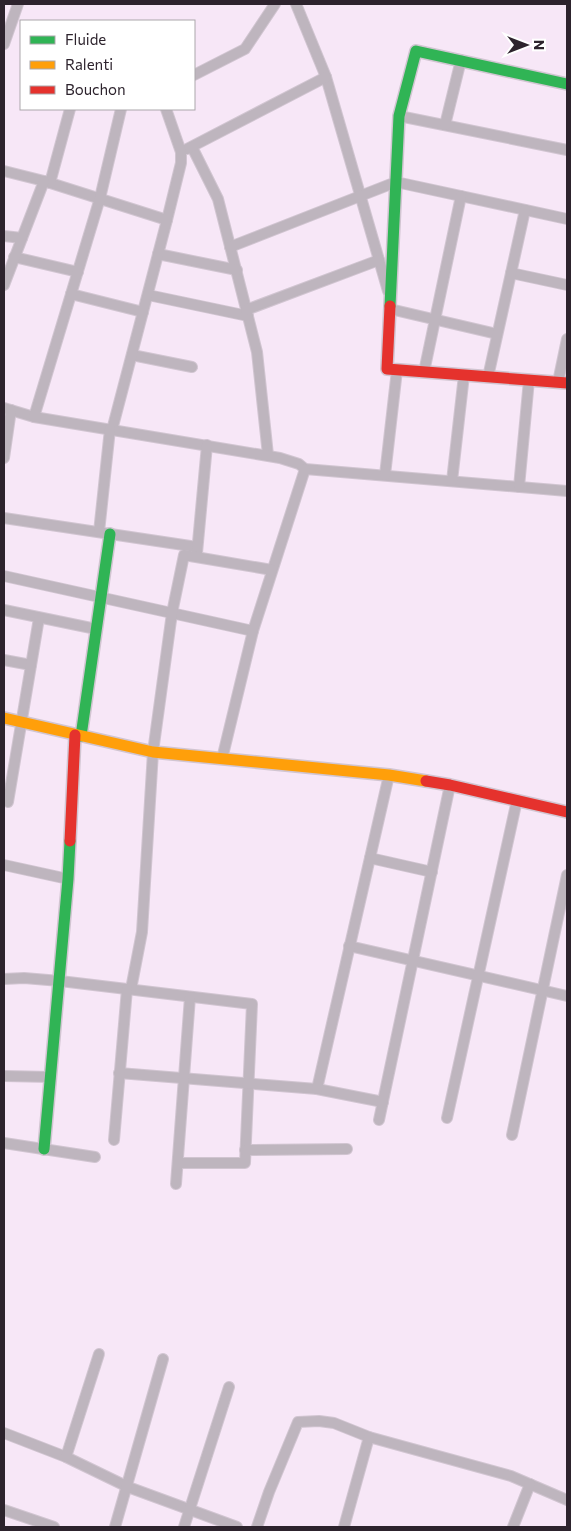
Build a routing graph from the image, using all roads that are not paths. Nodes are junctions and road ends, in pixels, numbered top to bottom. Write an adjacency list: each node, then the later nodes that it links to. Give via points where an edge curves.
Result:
1 (18, 4): 4 (street)
2 (275, 4): 6 (street, via 245,49)
3 (296, 4): 7 (street)
4 (4, 44)
5 (461, 60): 8 (street); 12 (street, via 416,50); 13 (street)
6 (195, 74)
7 (326, 77): 14 (street); 20 (street)
8 (567, 84)
9 (70, 110): 18 (street)
10 (121, 110): 22 (street)
11 (166, 110): 16 (street)
12 (399, 116): 13 (street); 19 (street)
13 (445, 125): 15 (street)
14 (192, 147): 16 (street); 28 (street, via 218,199)
15 (567, 150)
16 (181, 152): 25 (street)
17 (4, 171): 18 (street)
18 (47, 182): 22 (street); 27 (street)
19 (396, 182): 20 (street); 21 (street); 39 (street)
20 (360, 196): 28 (street); 31 (street)
21 (461, 196): 23 (street); 42 (street)
22 (100, 198): 25 (street); 33 (street)
23 (525, 210): 24 (street); 34 (street)
24 (567, 219)
25 (168, 220): 29 (street)
26 (4, 236): 27 (street)
27 (22, 238): 30 (street)
28 (230, 247): 32 (street)
29 (158, 254): 32 (street); 38 (street)
30 (14, 257): 33 (street); 35 (street)
31 (379, 260): 39 (street); 41 (street)
32 (236, 270): 41 (street)
33 (78, 272): 37 (street)
34 (511, 273): 36 (street); 43 (street)
35 (4, 285)
36 (567, 285)
37 (71, 294): 40 (street); 54 (street)
38 (148, 295): 40 (street); 41 (street)
39 (390, 304): 42 (street); 47 (street, via 387,369)
40 (143, 312): 45 (street)
41 (247, 313): 57 (street, via 257,352)
42 (435, 320): 43 (street); 48 (street)
43 (497, 334): 50 (street)
44 (567, 339): 52 (street)
45 (132, 355): 46 (street); 55 (street)
46 (192, 367)
47 (397, 370): 48 (street); 60 (street)
48 (424, 372): 49 (street)
49 (464, 375): 50 (street); 61 (street)
50 (488, 377): 51 (street)
51 (529, 380): 52 (street); 62 (street)
52 (562, 383)
53 (7, 409): 54 (street); 58 (street)
54 (34, 417): 55 (street)
55 (111, 429): 56 (street); 65 (street)
56 (207, 445): 57 (street); 66 (street)
57 (268, 456): 59 (street)
58 (4, 458)
59 (305, 468): 60 (street); 67 (street)
60 (385, 476): 61 (street)
61 (452, 481): 62 (street)
62 (519, 487): 63 (street)
63 (567, 491)
64 (4, 518): 65 (street)
65 (105, 533): 66 (street); 69 (street)
66 (197, 552): 67 (street); 71 (street, via 184,554)
67 (272, 570): 74 (street)
68 (4, 576): 69 (street)
69 (101, 598): 71 (street); 73 (street)
70 (4, 610): 72 (street)
71 (172, 614): 74 (street); 80 (street)
72 (39, 618): 73 (street); 76 (street)
73 (96, 629): 79 (street)
74 (253, 631): 81 (street)
75 (4, 660): 76 (street)
76 (31, 665): 78 (street)
77 (4, 718): 78 (street)
78 (21, 723): 79 (street); 85 (street)
79 (78, 735): 80 (street); 91 (street)
80 (153, 752): 81 (street); 97 (street, via 142,932)
81 (222, 759): 82 (street)
82 (389, 775): 83 (street); 87 (street)
83 (450, 785): 84 (street); 89 (street)
84 (517, 800): 86 (street); 94 (street)
85 (8, 802)
86 (567, 812)
87 (370, 858): 89 (street); 92 (street)
88 (4, 865): 91 (street)
89 (432, 872): 93 (street)
90 (567, 875): 98 (street)
91 (68, 879): 96 (street)
92 (349, 946): 93 (street); 106 (street)
93 (413, 961): 94 (street); 107 (street)
94 (478, 976): 98 (street); 108 (street)
95 (4, 979): 96 (street)
96 (60, 981): 97 (street); 103 (street)
97 (129, 989): 100 (street); 101 (street)
98 (542, 991): 99 (street); 110 (street)
99 (567, 996)
100 (190, 997): 104 (street); 105 (street, via 252,1004)
101 (119, 1073): 104 (street); 111 (street)
102 (4, 1076): 103 (street)
103 (50, 1077): 113 (street)
104 (184, 1078): 105 (street); 117 (street)
105 (248, 1084): 106 (street); 115 (street)
106 (317, 1089): 107 (street)
107 (383, 1102): 109 (street)
108 (447, 1118)
109 (379, 1120)
110 (512, 1135)
111 (114, 1140)
112 (4, 1143): 113 (street)
113 (44, 1149): 116 (street)
114 (347, 1149): 115 (street)
115 (245, 1150): 117 (street, via 244,1163)
116 (95, 1157)
117 (178, 1163): 118 (street)
118 (176, 1184)
119 (99, 1354): 124 (street)
120 (163, 1359): 126 (street)
121 (229, 1387): 129 (street)
122 (4, 1433): 124 (street)
123 (369, 1437): 125 (street, via 502,1473); 134 (street, via 334,1423 298,1422); 135 (street)
124 (66, 1457): 126 (street)
125 (530, 1484): 127 (street); 136 (street)
126 (128, 1487): 129 (street); 131 (street)
127 (567, 1500)
128 (4, 1510): 130 (street)
129 (190, 1511): 132 (street); 133 (street)
130 (54, 1527)
131 (115, 1527)
132 (184, 1527)
133 (237, 1527)
134 (257, 1527)
135 (344, 1527)
136 (514, 1527)

